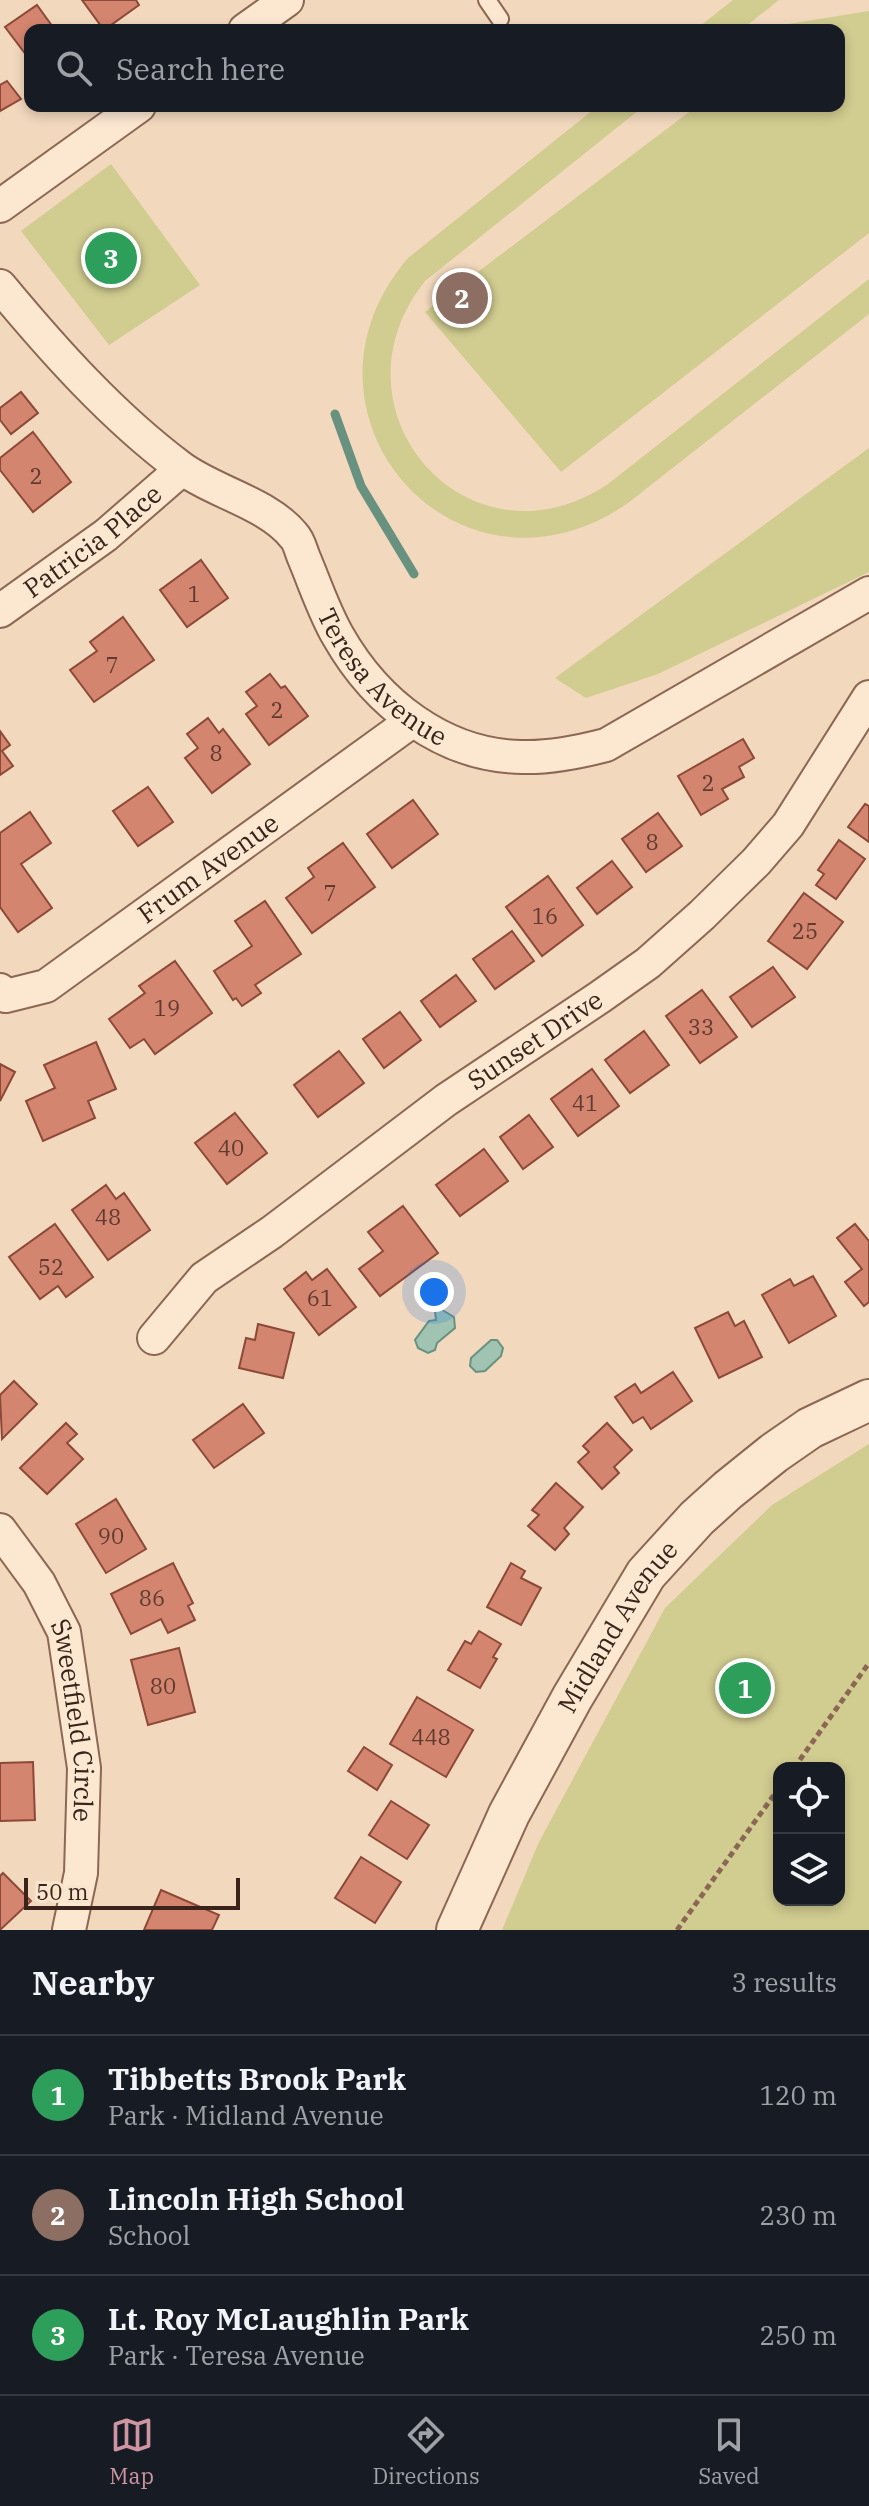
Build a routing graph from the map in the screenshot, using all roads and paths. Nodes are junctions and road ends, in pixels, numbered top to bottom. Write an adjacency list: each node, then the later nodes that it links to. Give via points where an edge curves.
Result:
1 (287, 0): 4 (street)
2 (487, 0): 3 (lane)
3 (500, 19)
4 (253, 24)
5 (131, 112): 6 (street)
6 (0, 206)
7 (0, 286): 8 (street, Teresa Avenue, via 49,346)
8 (182, 469): 10 (street, Patricia Place, via 106,535); 12 (street, Teresa Avenue, via 265,512 295,536 337,634 357,666)
9 (869, 593): 12 (street, Teresa Avenue, via 606,745 569,755 521,758 483,752)
10 (0, 611)
11 (869, 697): 14 (street, Sunset Drive, via 788,825 702,915 648,963 446,1100 204,1278)
12 (412, 721): 13 (street, Frum Avenue, via 46,986 6,996)
13 (0, 990)
14 (154, 1338)
15 (869, 1400): 21 (street, Midland Avenue, via 810,1428 774,1453 697,1518 646,1574 509,1814)
16 (0, 1530): 20 (street, Sweetfield Circle, via 39,1583 64,1632 84,1768 81,1873)
17 (869, 1663): 18 (path)
18 (798, 1762)
19 (773, 1796): 22 (path)
20 (69, 1930)
21 (457, 1930)
22 (677, 1930)

